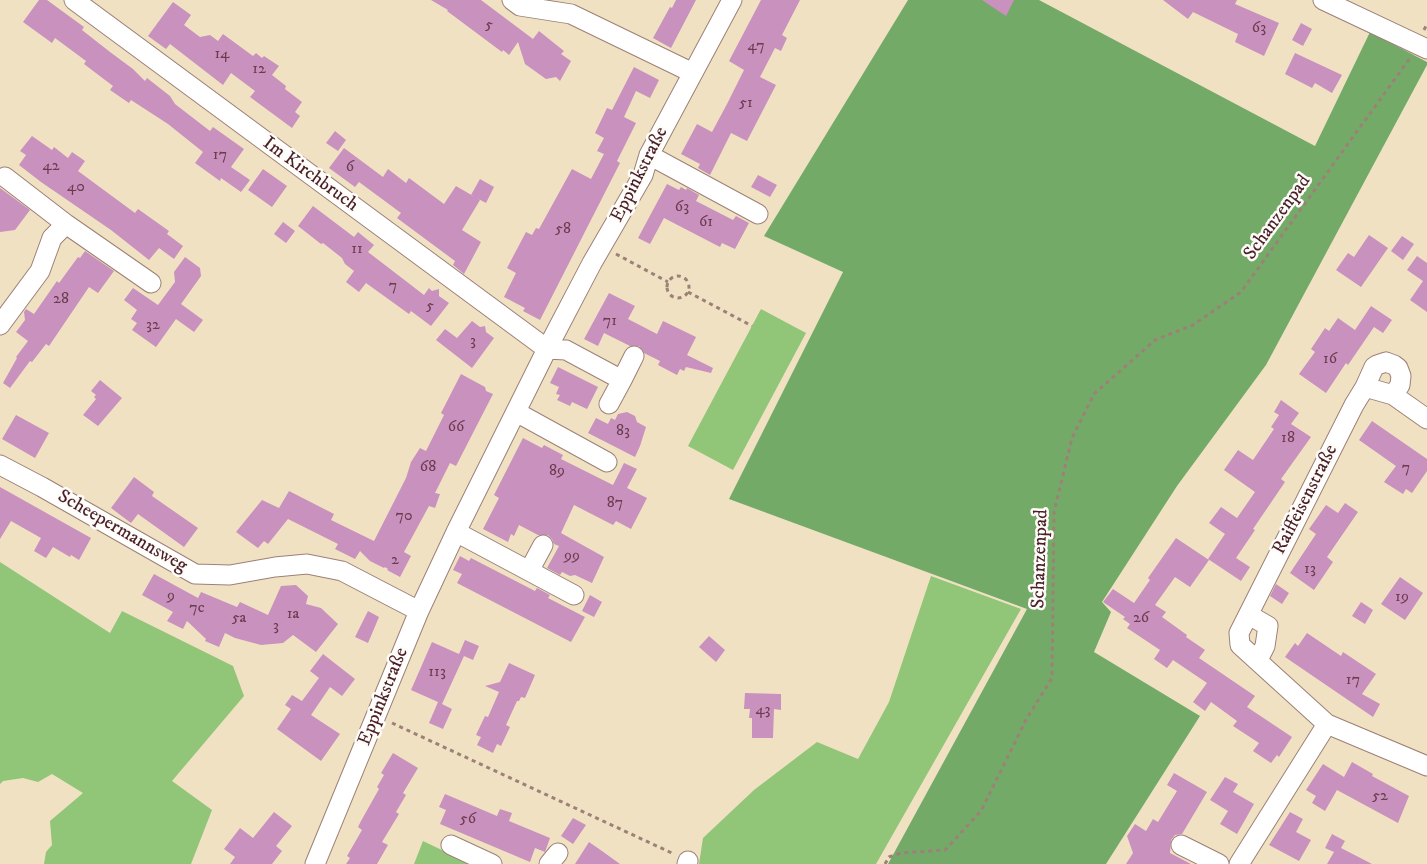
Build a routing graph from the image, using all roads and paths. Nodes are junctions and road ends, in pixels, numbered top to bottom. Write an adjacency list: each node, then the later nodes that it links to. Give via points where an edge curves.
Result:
1 (74, 0): 17 (street, Im Kirchbruch)
2 (512, 0): 6 (street, via 520,6 571,14)
3 (732, 0): 6 (street, Eppinkstraße)
4 (1323, 0): 5 (street)
5 (1422, 47): 42 (path, Schanzenpad, via 1411,57 1241,292 1193,325 1155,340 1094,394 1072,438 1054,512 1052,678 1027,718 980,812 945,850 901,853 890,857)
6 (693, 73): 7 (street, Eppinkstraße)
7 (649, 154): 9 (street); 11 (street, Eppinkstraße, via 643,175)
8 (5, 177): 10 (street)
9 (758, 214)
10 (66, 224): 13 (street); 15 (street, via 52,238 40,271)
11 (602, 246): 12 (path); 17 (street, Eppinkstraße)
12 (668, 282): 14 (path, via 674,277 683,277 689,285); 14 (path, via 666,288 674,298 683,297)
13 (151, 283)
14 (688, 292): 16 (path)
15 (0, 325)
16 (752, 326)
17 (547, 349): 19 (street, via 566,350); 23 (street, Eppinkstraße)
18 (634, 356): 19 (street)
19 (622, 380): 22 (street)
20 (1365, 387): 21 (street); 21 (street, Raiffeisenstraße, via 1374,368 1381,363 1390,363 1398,368 1401,376 1400,385); 32 (street, Raiffeisenstraße)
21 (1393, 395): 24 (street)
22 (608, 404)
23 (516, 412): 25 (street); 27 (street, Eppinkstraße)
24 (1427, 419)
25 (607, 462)
26 (0, 465): 31 (street, Scheepermannsweg, via 195,574 230,575 307,564 342,571)
27 (456, 532): 29 (street); 31 (street, Eppinkstraße)
28 (543, 545): 29 (street)
29 (529, 571): 30 (street)
30 (574, 595)
31 (419, 611): 34 (street, Eppinkstraße)
32 (1249, 615): 33 (street, Raiffeisenstraße, via 1239,633 1240,645); 33 (street, via 1268,626 1265,646)
33 (1258, 660): 35 (street, Raiffeisenstraße)
34 (376, 716): 39 (path); 40 (street, Eppinkstraße)
35 (1326, 724): 36 (street, Raiffeisenstraße); 44 (street)
36 (1427, 766)
37 (451, 845): 41 (street)
38 (1180, 845): 43 (street)
39 (688, 863)
40 (315, 864)
41 (492, 864)
42 (884, 864)
43 (1219, 864)
44 (1239, 864)

